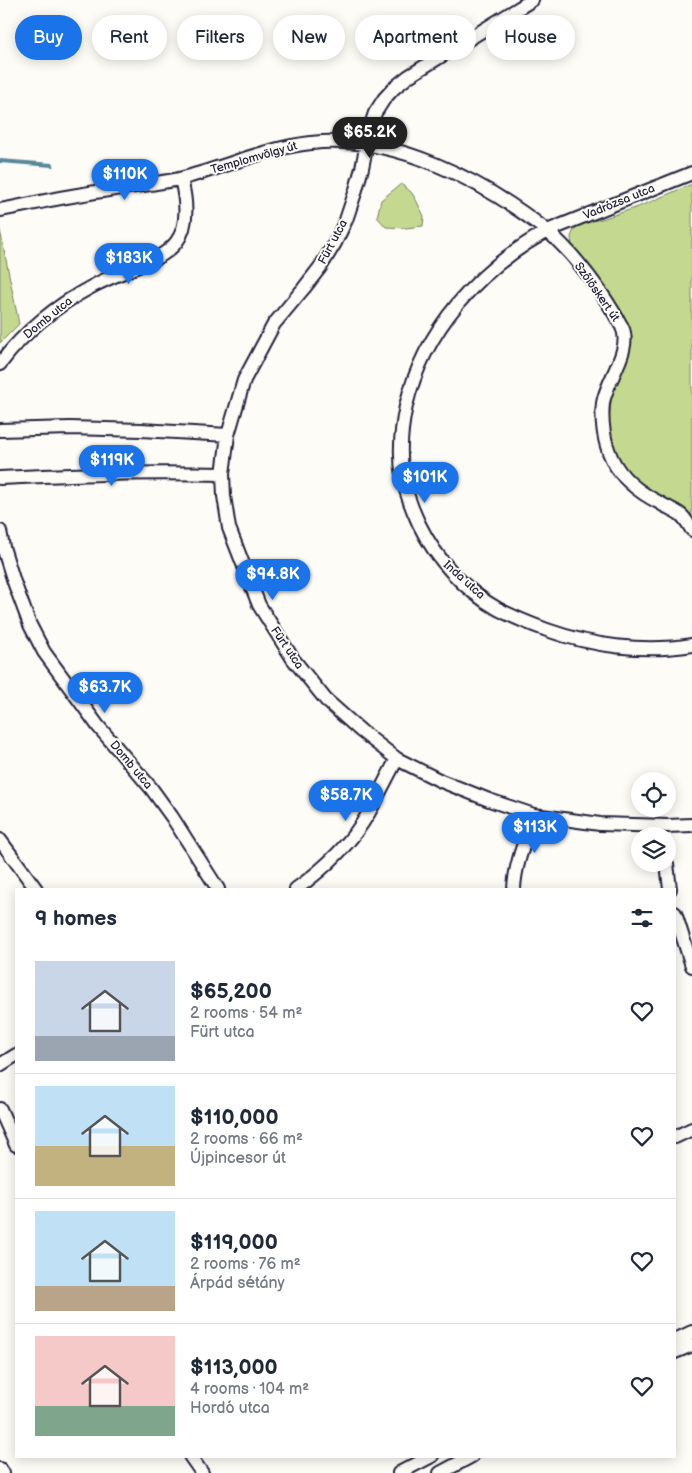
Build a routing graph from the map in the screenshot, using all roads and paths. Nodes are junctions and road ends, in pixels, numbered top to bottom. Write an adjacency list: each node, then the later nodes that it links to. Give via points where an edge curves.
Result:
1 (532, 0): 2 (street, Fürt utca, via 394,88 375,113)
2 (367, 144): 4 (street, Templomvölgy út, via 297,145); 6 (street, Templomvölgy út, via 410,154 450,171 503,200); 9 (street, Fürt utca, via 346,220 321,266 274,324 257,353 244,380)
3 (692, 173): 6 (street, Vadrózsa utca)
4 (181, 179): 5 (street, Templomvölgy út); 7 (street, Domb utca, via 186,218 172,248 159,258 94,285 63,304 25,335)
5 (0, 210)
6 (547, 231): 12 (street, Szőlőskert út, via 585,271 623,330 623,349 603,403 606,444 612,459 632,486 681,515); 14 (street, Inda utca, via 527,242 469,291 452,309 424,353 409,393 402,435 402,473 410,504 423,532 454,574 473,591 522,621 566,637 605,645 656,648)
7 (0, 364)
8 (0, 430): 9 (street, via 70,428)
9 (228, 435): 10 (street, Fürt utca)
10 (223, 474): 11 (street, via 66,474); 15 (street, Fürt utca, via 230,528 259,605 293,659 326,700)
11 (0, 478)
12 (692, 530)
13 (0, 531): 23 (street, Domb utca, via 14,582 44,652 98,726 172,816)
14 (692, 645)
15 (397, 759): 16 (street, Fürt utca, via 441,781); 24 (street, via 354,835 332,860)
16 (534, 815): 18 (street, Fürt utca); 25 (street, via 520,856)
17 (692, 825): 19 (street, Fürt utca)
18 (631, 827)
19 (676, 829)
20 (0, 840): 22 (street)
21 (668, 872): 26 (street)
22 (35, 888)
23 (217, 888)
24 (297, 888)
25 (514, 888)
26 (670, 888)
27 (676, 916): 28 (street)
28 (692, 966)
29 (15, 1056): 30 (street)
30 (0, 1065)
31 (0, 1110): 34 (street)
32 (692, 1129): 33 (street)
33 (676, 1137)
34 (15, 1143)
35 (692, 1332): 36 (street)
36 (676, 1340)
37 (692, 1345): 38 (street)
38 (676, 1352)
39 (191, 1458): 44 (street)
40 (427, 1458): 45 (street)
41 (468, 1458): 46 (street)
42 (0, 1469): 43 (street)
43 (3, 1473)
44 (202, 1473)
45 (398, 1473)
46 (440, 1473)

